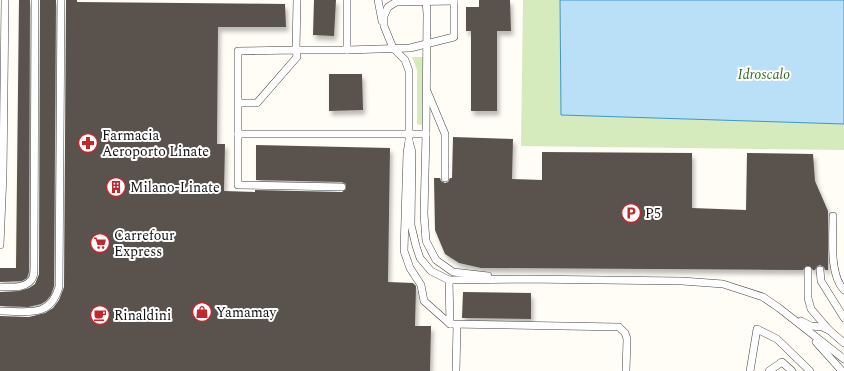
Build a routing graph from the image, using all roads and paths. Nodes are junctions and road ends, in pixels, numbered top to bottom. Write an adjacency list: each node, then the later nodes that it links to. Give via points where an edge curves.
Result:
1 (5, 0): 14 (lane)
2 (35, 0): 31 (lane, via 33,277 22,286)
3 (62, 0): 33 (lane, via 59,287 56,298 49,307 39,311)
4 (297, 0): 12 (lane)
5 (347, 0): 13 (lane)
6 (378, 0): 9 (lane)
7 (426, 0): 8 (lane); 9 (lane, via 396,2 388,7 384,16); 10 (lane)
8 (454, 1): 10 (lane, via 454,37)
9 (384, 26): 11 (lane)
10 (427, 44): 11 (lane); 15 (lane)
11 (393, 48): 13 (lane); 20 (lane, via 405,60 409,71)
12 (296, 50): 13 (lane); 17 (lane, via 297,57 257,102); 17 (lane, via 238,51)
13 (347, 50)
14 (2, 53): 16 (lane)
15 (426, 89): 19 (lane); 21 (lane, via 445,134)
16 (2, 95): 23 (lane)
17 (238, 103): 18 (lane)
18 (238, 134): 20 (lane); 22 (lane, via 238,185)
19 (426, 134): 20 (lane); 29 (lane, via 426,241 436,260 453,272)
20 (410, 137): 30 (lane, via 411,226 416,246 420,258 431,271); 36 (lane, via 407,153 404,251 410,268 421,285 424,301)
21 (445, 178)
22 (342, 187)
23 (1, 196): 24 (lane)
24 (1, 214): 26 (lane)
25 (833, 216): 32 (lane, via 833,265)
26 (0, 245)
27 (808, 270): 38 (lane, via 808,298 811,309)
28 (820, 270): 35 (lane, via 821,281)
29 (524, 279): 30 (lane); 34 (lane, via 723,284 763,297)
30 (449, 280): 36 (lane)
31 (0, 287)
32 (844, 290)
33 (0, 311)
34 (787, 314): 37 (lane); 38 (lane, via 811,326)
35 (844, 318)
36 (454, 325): 41 (lane); 42 (lane, via 619,327 625,333 626,339)
37 (802, 325): 40 (lane); 47 (lane)
38 (829, 330): 39 (lane)
39 (844, 343)
40 (844, 359)
41 (456, 371)
42 (626, 371)
43 (750, 371): 46 (lane, via 757,329 777,339)
44 (769, 371): 45 (lane, via 782,362)
45 (792, 371)
46 (810, 371)
47 (842, 371)

